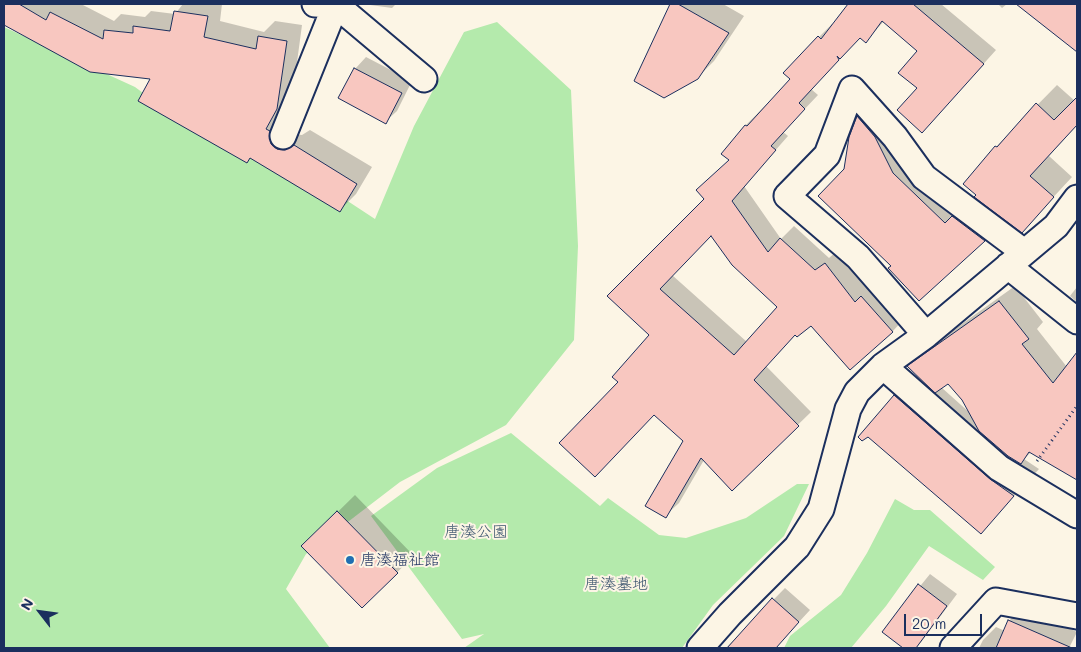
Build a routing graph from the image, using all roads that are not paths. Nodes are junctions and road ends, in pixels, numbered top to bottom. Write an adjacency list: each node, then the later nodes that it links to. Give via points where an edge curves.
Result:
1 (329, 4): 2 (street); 3 (street)
2 (424, 79)
3 (283, 136)
4 (1077, 198): 5 (street, via 1056,226)
5 (1016, 259): 6 (street); 7 (street); 7 (street, via 924,177 895,137 852,89 827,155 787,196 858,256)
6 (1077, 321)
7 (926, 335): 8 (street)
8 (883, 366): 9 (street, via 999,468); 11 (street, via 857,392 848,409 821,509 797,547)
9 (1077, 515)
10 (1077, 616): 12 (street, via 996,601)
11 (700, 648)
12 (953, 648)

